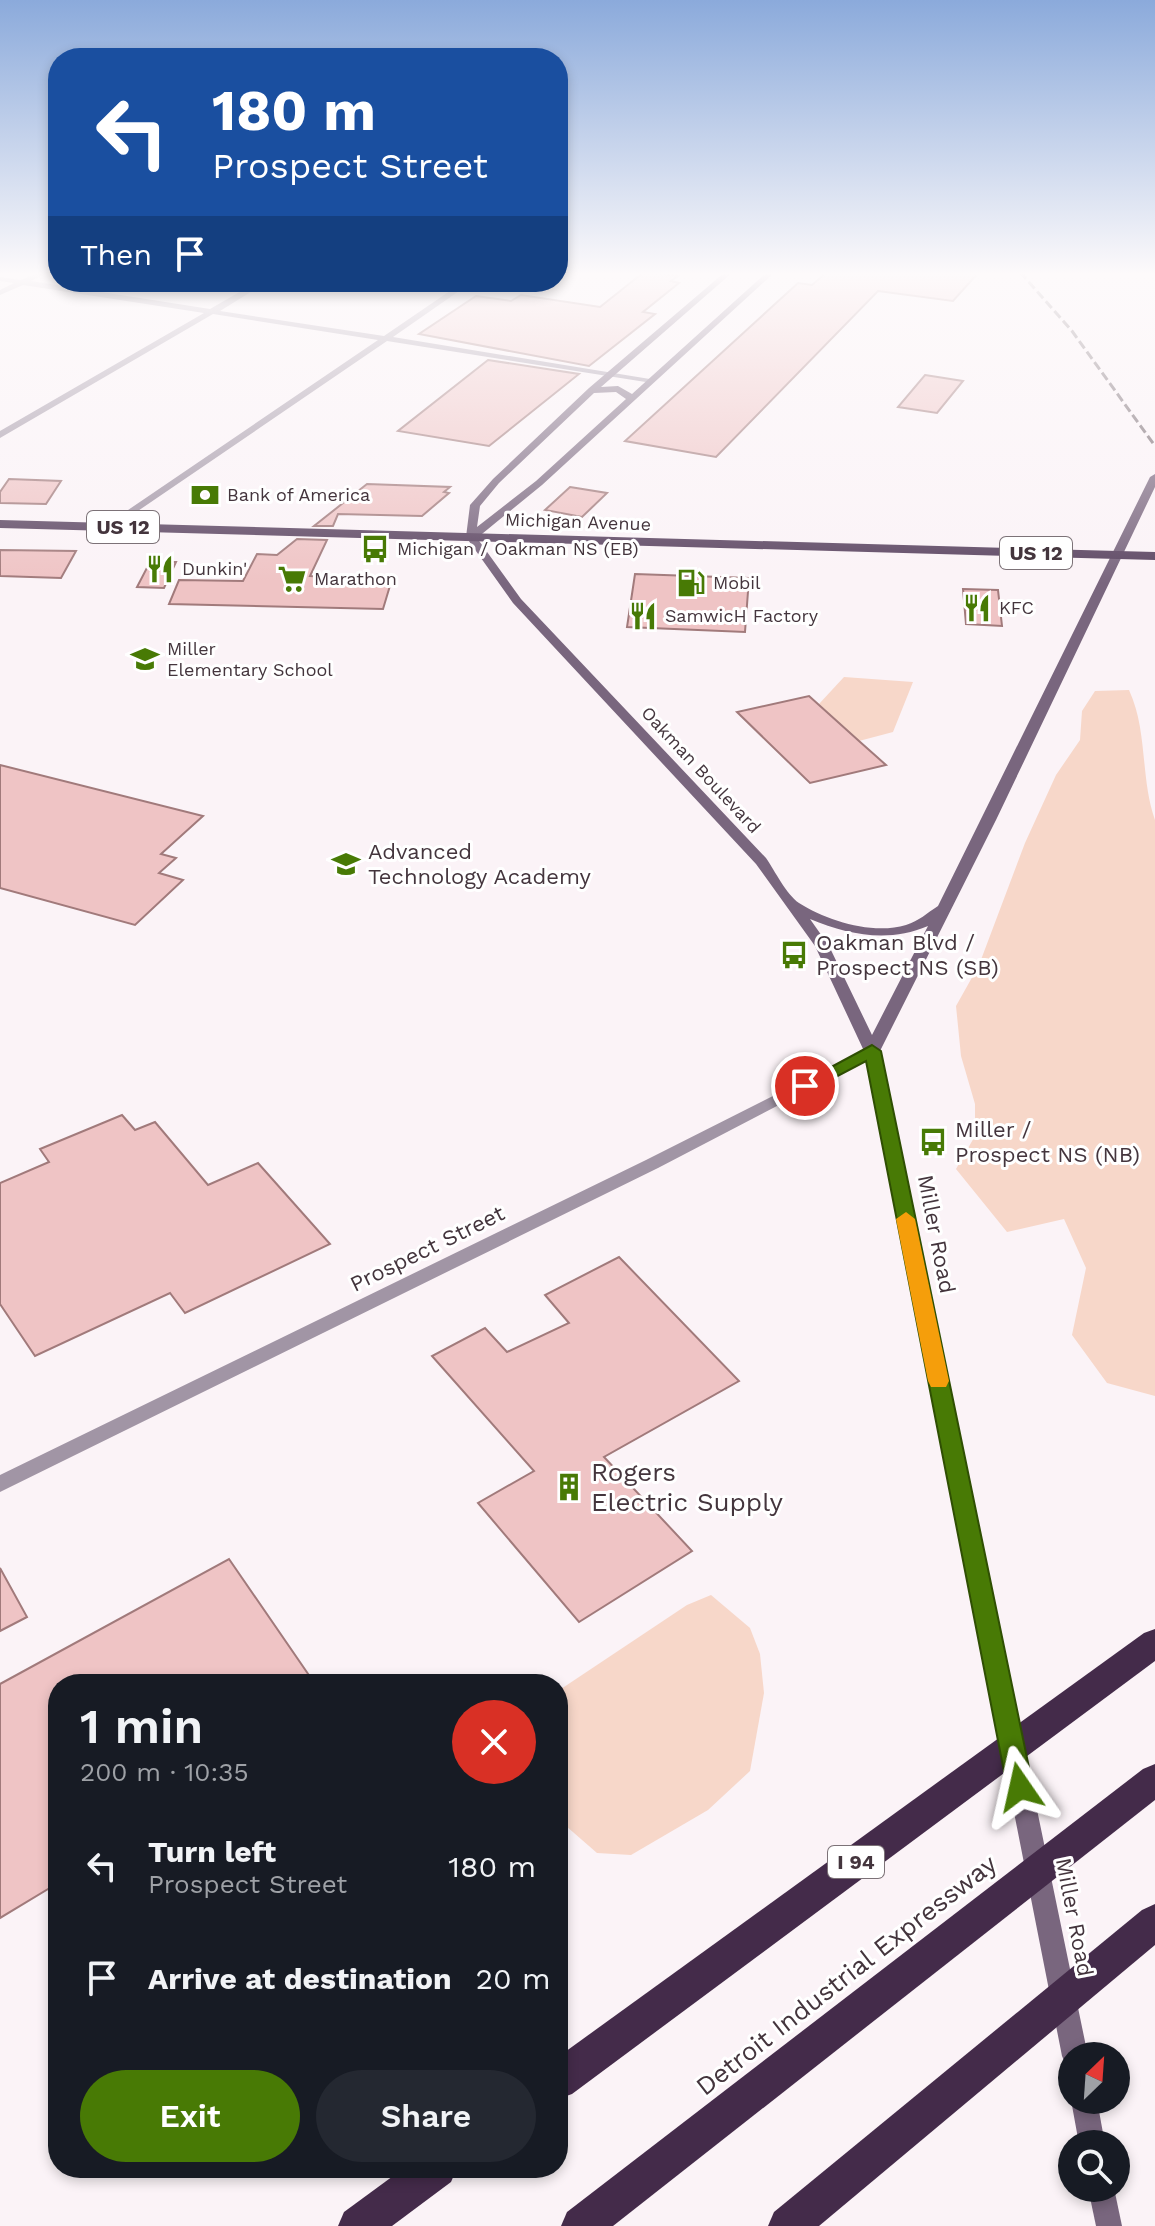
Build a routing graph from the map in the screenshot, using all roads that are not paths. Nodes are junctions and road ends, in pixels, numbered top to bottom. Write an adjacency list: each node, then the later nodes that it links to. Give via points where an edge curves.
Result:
1 (102, 376): 9 (street)
2 (331, 376): 12 (street)
3 (609, 376): 7 (main road)
4 (624, 376): 6 (street)
5 (656, 376): 6 (main road)
6 (652, 380): 8 (main road)
7 (592, 390): 8 (main road, via 618,389); 13 (main road, via 475,505)
8 (630, 397): 13 (main road, via 539,483)
9 (0, 435)
10 (1155, 477): 14 (main road)
11 (0, 524): 12 (main road, Michigan Avenue / US 12)
12 (110, 527): 13 (main road, Michigan Avenue / US 12)
13 (471, 537): 14 (main road, Michigan Avenue / US 12); 17 (main road, Oakman Boulevard, via 517,601 761,861)
14 (1117, 555): 15 (main road, Michigan Avenue / US 12); 16 (main road)
15 (1155, 556)
16 (949, 901): 17 (main road, via 929,923 867,932 839,927); 18 (main road)
17 (791, 903): 18 (main road, Oakman Boulevard, via 822,946)
18 (872, 1051): 19 (street, Prospect Street); 23 (main road, Miller Road)
19 (0, 1484)
20 (1155, 1643): 24 (highway, I 94)
21 (1155, 1780): 27 (highway, Detroit Industrial Expressway)
22 (1155, 1922): 28 (highway)
23 (1072, 2042)
24 (568, 2073)
25 (423, 2178): 26 (highway)
26 (358, 2226)
27 (581, 2226)
28 (788, 2226)

